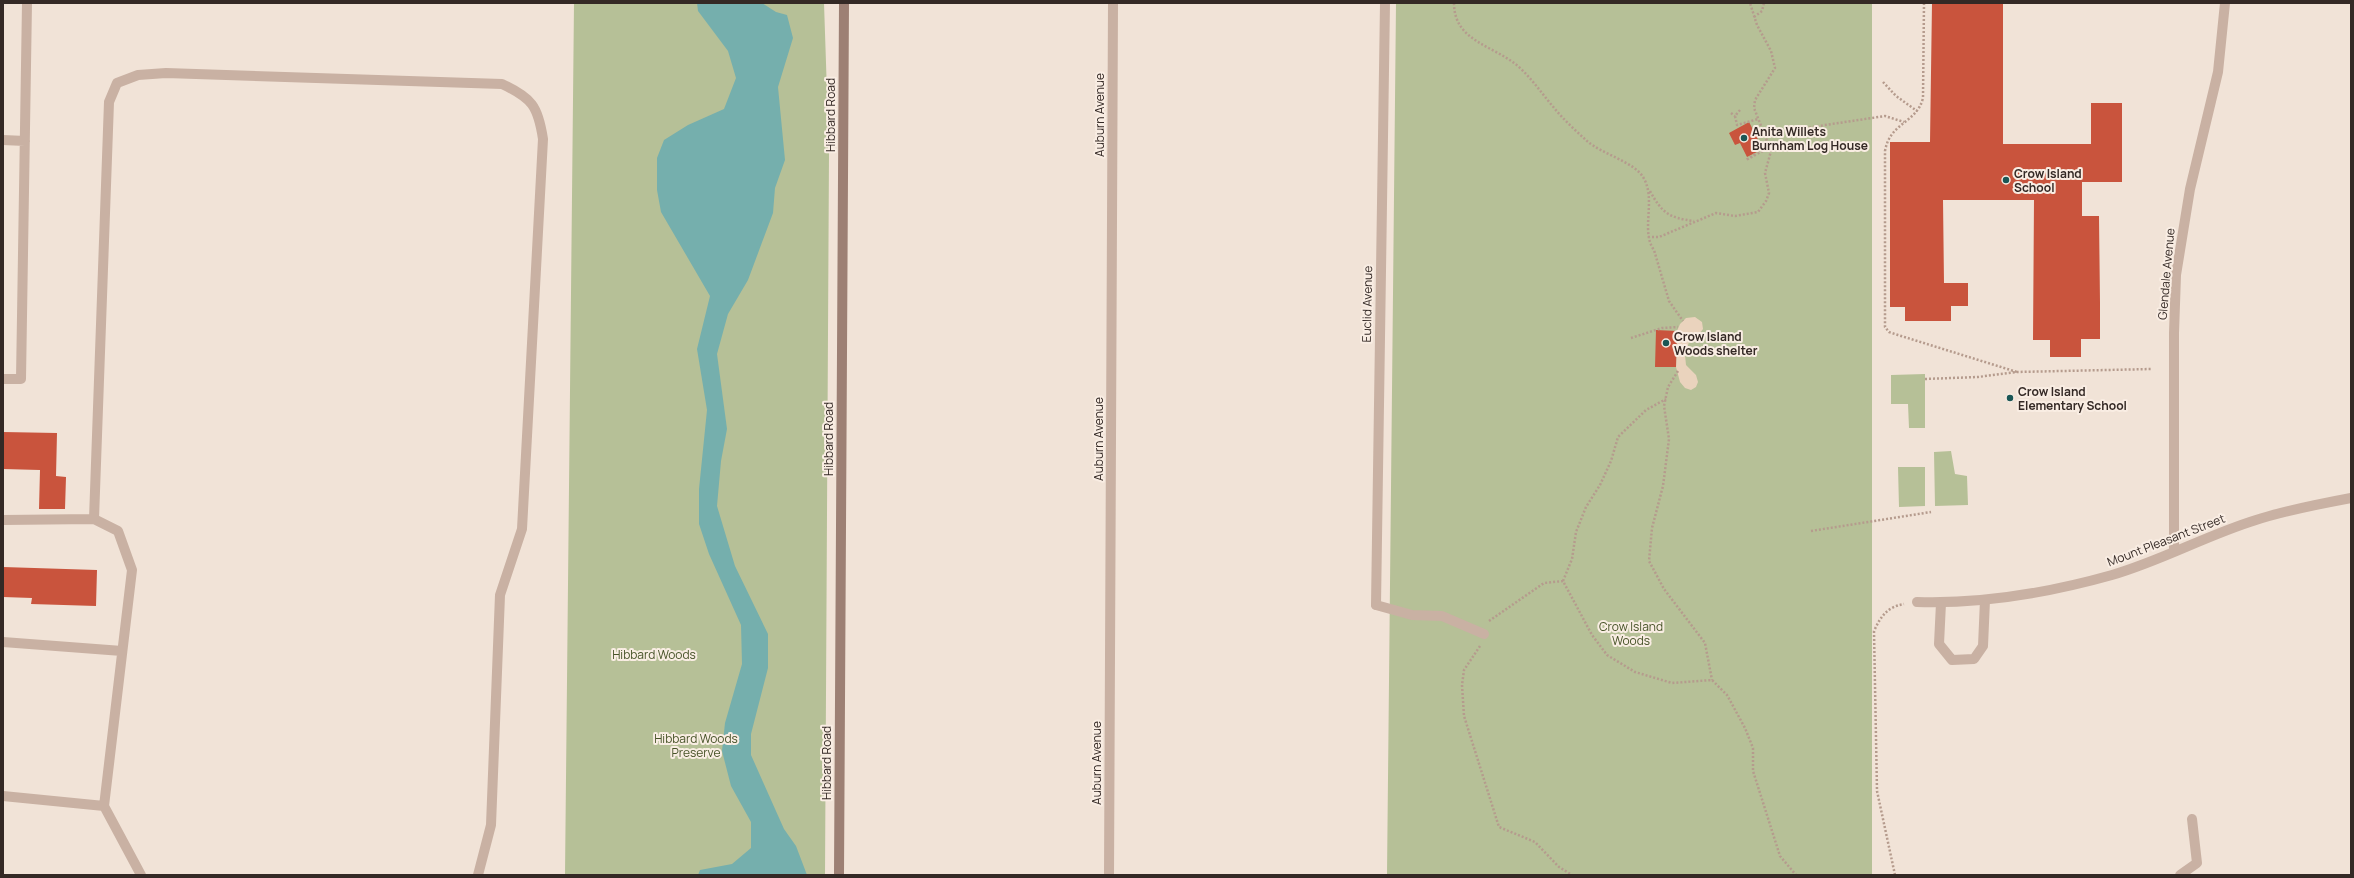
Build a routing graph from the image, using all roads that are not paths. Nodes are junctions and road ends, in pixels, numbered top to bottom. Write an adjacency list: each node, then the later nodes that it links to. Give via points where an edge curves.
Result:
1 (27, 3): 7 (street)
2 (844, 3): 24 (street, Hibbard Road)
3 (1113, 3): 25 (street, Auburn Avenue)
4 (1385, 3): 16 (street, Euclid Avenue, via 1376,605 1412,615 1442,616)
5 (2226, 3): 12 (street, Glendale Avenue, via 2218,72 2189,195 2176,275)
6 (3, 140): 7 (street)
7 (25, 140): 8 (street, via 21,379)
8 (3, 379)
9 (2351, 498): 12 (street, Mount Pleasant Street, via 2257,520)
10 (94, 519): 11 (street); 18 (street, via 118,531 132,570); 23 (street, via 109,102 117,84 138,75 166,73 502,84 523,94 540,115 543,139 522,529 500,595 491,825)
11 (3, 520)
12 (2174, 552): 13 (street, Mount Pleasant Street, via 2112,575 2033,593)
13 (1985, 600): 15 (street, Mount Pleasant Street); 15 (street, via 1983,646 1974,659 1952,660 1940,644)
14 (1917, 602): 15 (street, Mount Pleasant Street)
15 (1941, 603)
16 (1484, 634)
17 (3, 642): 18 (street)
18 (122, 651): 20 (street)
19 (3, 796): 20 (street)
20 (104, 806): 22 (street)
21 (2192, 819): 26 (street, via 2197,863)
22 (141, 875)
23 (478, 875)
24 (839, 875)
25 (1109, 875)
26 (2180, 875)

